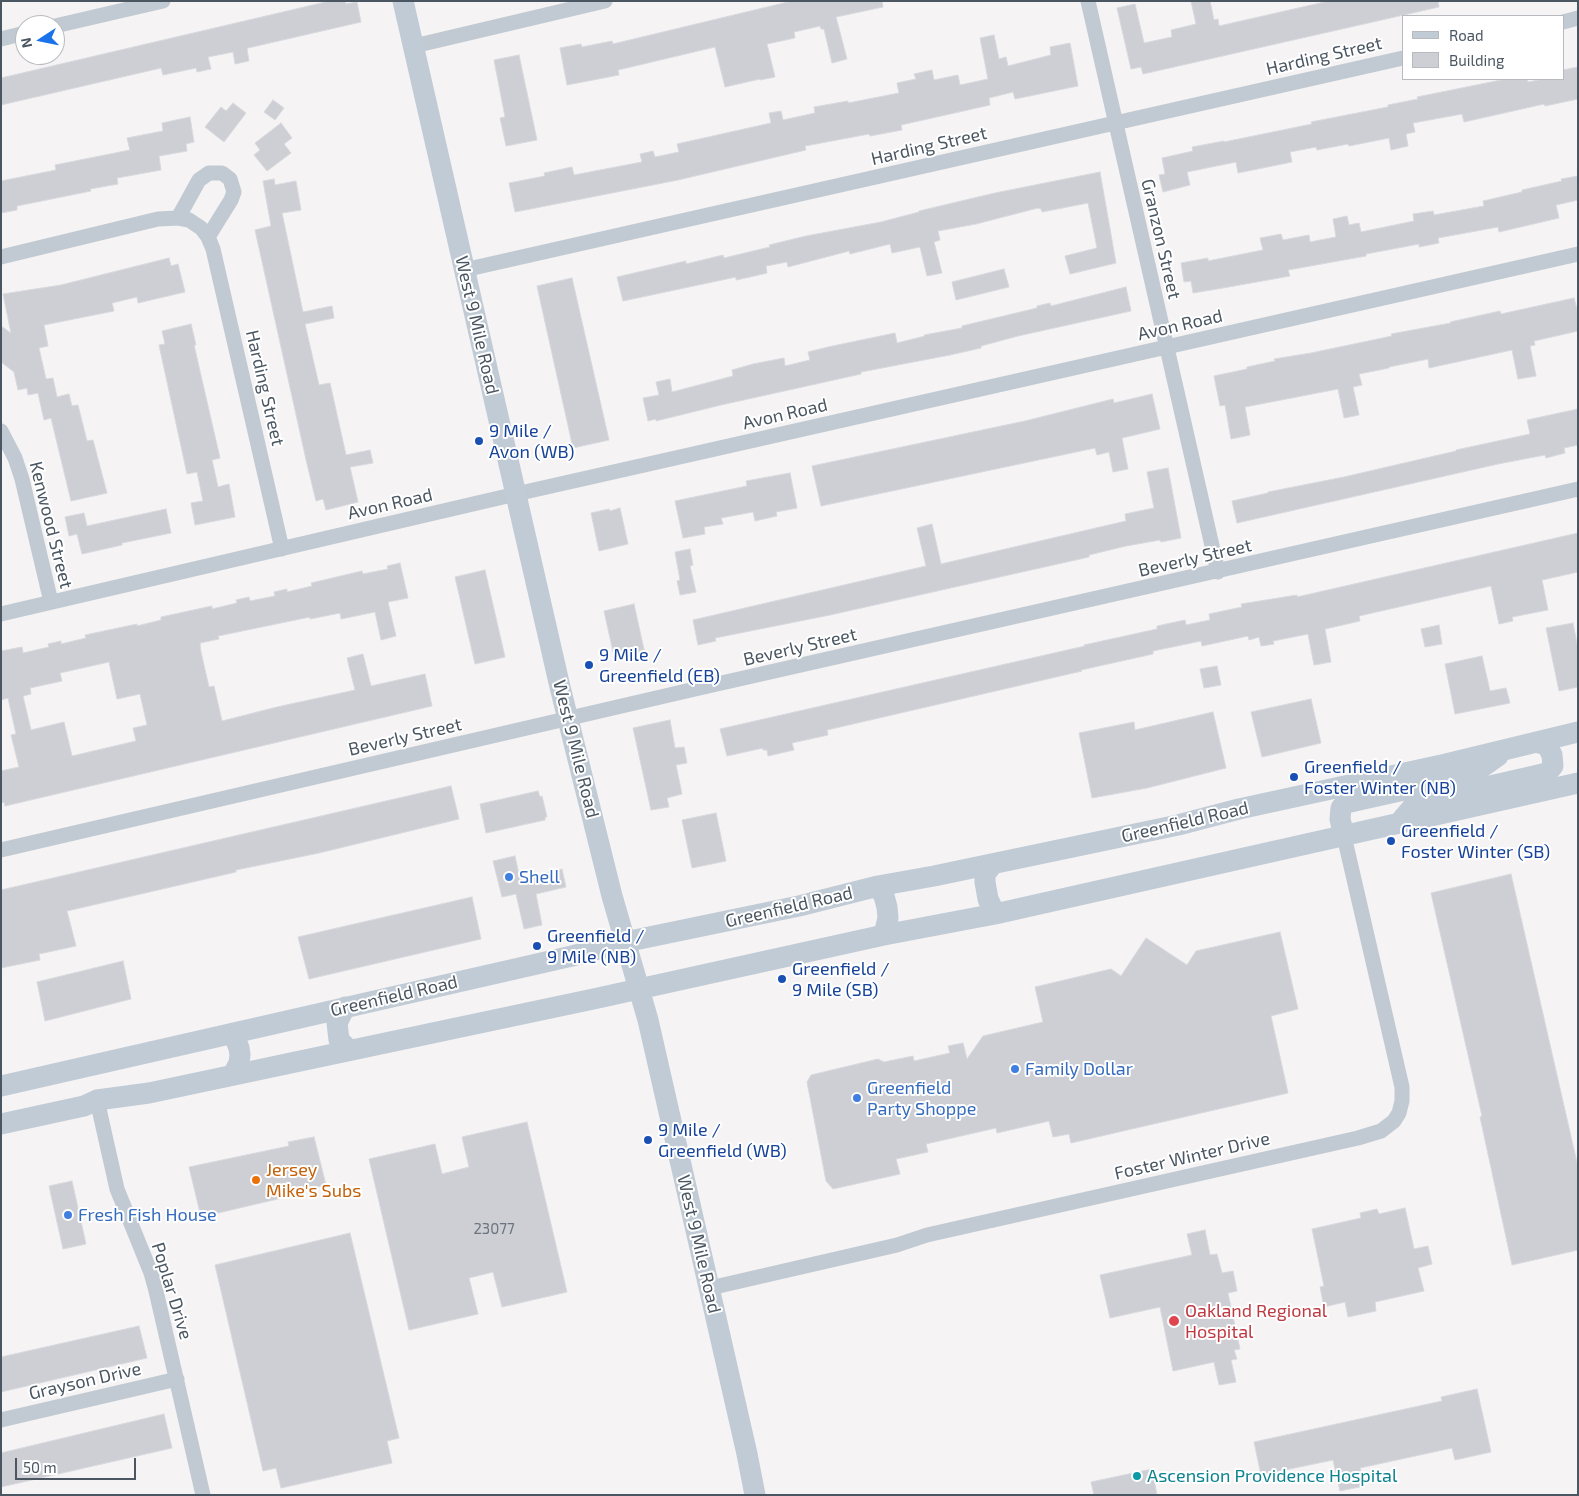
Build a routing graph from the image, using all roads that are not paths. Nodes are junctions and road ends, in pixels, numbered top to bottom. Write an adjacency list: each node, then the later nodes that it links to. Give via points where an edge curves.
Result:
1 (163, 1): 7 (street)
2 (403, 1): 10 (main road, West 9 Mile Road)
3 (606, 1): 10 (street)
4 (1088, 1): 12 (street, Granzon Street)
5 (1578, 18): 6 (street)
6 (1564, 22)
7 (65, 24)
8 (15, 36): 9 (street)
9 (1, 39)
10 (414, 46): 17 (main road, West 9 Mile Road)
11 (1402, 58): 12 (street, Harding Street)
12 (1116, 123): 17 (street, Harding Street); 18 (street, Granzon Street)
13 (178, 218): 14 (street, via 195,223); 14 (street, via 199,180 209,174 222,173 230,179 234,192); 16 (street, via 158,219)
14 (208, 237): 22 (street, Harding Street)
15 (1578, 254): 18 (street, Avon Road)
16 (1, 257)
17 (464, 270): 21 (main road, West 9 Mile Road)
18 (1166, 348): 21 (street, Avon Road); 23 (street, Granzon Street)
19 (1, 431): 24 (street, Kenwood Street, via 22,479)
20 (1578, 489): 23 (street, Beverly Street)
21 (516, 494): 22 (street, Avon Road); 26 (main road, West 9 Mile Road)
22 (282, 548): 24 (street, Avon Road)
23 (1218, 572): 26 (street, Beverly Street)
24 (51, 602): 25 (street, Avon Road)
25 (1, 614)
26 (567, 719): 33 (street, Beverly Street); 38 (main road, West 9 Mile Road)
27 (1578, 732): 28 (main road, Greenfield Road)
28 (1536, 742): 29 (main road, Greenfield Road); 31 (main road, via 1547,745 1552,755 1553,766 1547,773 1416,803)
29 (1511, 748): 32 (main road, via 1471,775 1346,802 1341,808 1340,819); 34 (main road, Greenfield Road)
30 (1578, 783): 31 (main road)
31 (1399, 823): 32 (main road)
32 (1344, 836): 36 (main road); 47 (street, Foster Winter Drive, via 1402,1087 1399,1113 1381,1131)
33 (1, 850)
34 (993, 864): 35 (main road, Greenfield Road); 36 (main road, via 985,874 985,882)
35 (878, 886): 37 (main road, via 887,906); 38 (main road, Greenfield Road)
36 (995, 914): 37 (main road)
37 (884, 935): 39 (main road)
38 (625, 942): 39 (main road, West 9 Mile Road); 40 (main road, Greenfield Road)
39 (640, 989): 42 (main road); 47 (main road, West 9 Mile Road)
40 (345, 1007): 41 (main road, Greenfield Road); 42 (main road, via 337,1023 339,1040)
41 (233, 1033): 43 (main road, via 240,1055); 44 (main road, Greenfield Road)
42 (349, 1050): 43 (main road)
43 (233, 1075): 45 (main road, via 149,1093)
44 (1, 1086)
45 (97, 1100): 46 (main road, via 84,1106); 48 (street, Poplar Drive, via 116,1189 151,1273)
46 (1, 1124)
47 (710, 1288): 51 (main road, West 9 Mile Road)
48 (177, 1379): 49 (street, Grayson Drive); 50 (street, Poplar Drive)
49 (1, 1420)
50 (204, 1495)
51 (755, 1495)

